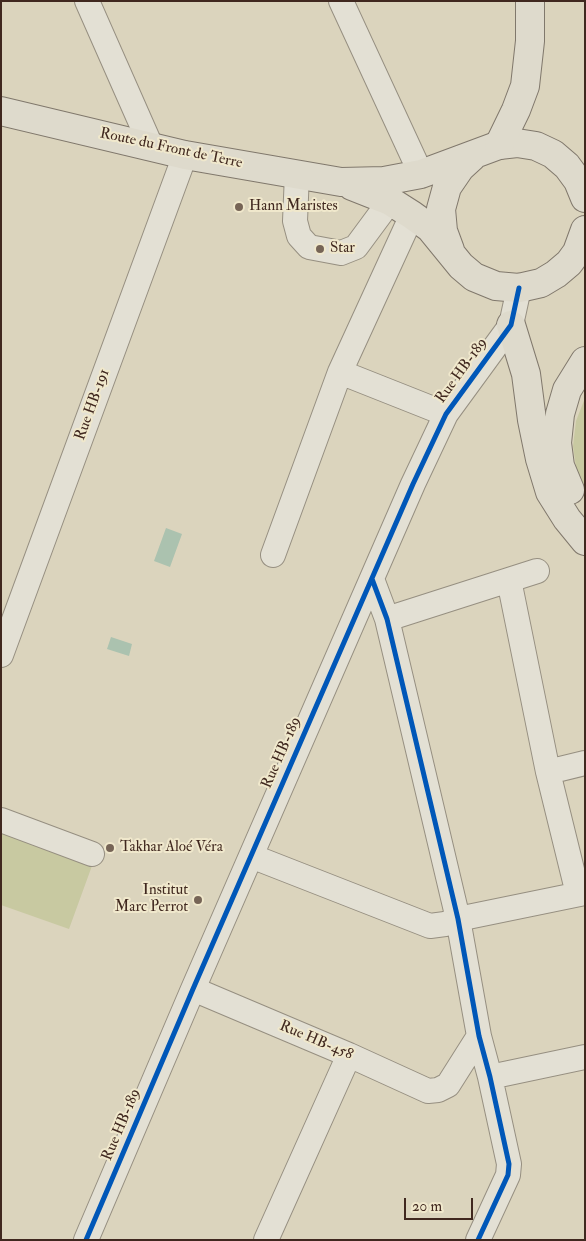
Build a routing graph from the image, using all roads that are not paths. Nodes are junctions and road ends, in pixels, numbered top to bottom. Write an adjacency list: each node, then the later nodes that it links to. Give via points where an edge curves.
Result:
1 (87, 1): 5 (street)
2 (342, 1): 9 (street)
3 (530, 1): 6 (main road, via 525,86)
4 (1, 111): 5 (main road, Route du Front de Terre)
5 (151, 146): 7 (main road, Route du Front de Terre)
6 (488, 149): 9 (main road); 11 (main road, via 517,143 536,146 553,154 578,181); 14 (main road, via 460,168 447,187 441,209 443,231)
7 (185, 155): 8 (main road, Route du Front de Terre); 28 (street, Rue HB-191)
8 (297, 174): 10 (main road, Route du Front de Terre); 12 (street, via 295,222 309,248 341,253 356,247)
9 (421, 174): 10 (main road, via 384,181)
10 (341, 182): 12 (main road)
11 (585, 198)
12 (401, 208): 14 (main road, via 430,228); 19 (street)
13 (585, 230): 15 (main road, via 577,252)
14 (451, 252): 16 (main road, via 474,277 496,286)
15 (577, 263): 16 (main road, via 541,283)
16 (519, 288): 17 (street, Rue HB-189)
17 (511, 324): 20 (street, Rue HB-189); 22 (main road, via 526,374 532,420 550,492)
18 (585, 361): 21 (main road, via 568,390 560,414 557,444 560,466 569,489)
19 (340, 372): 20 (street); 23 (street)
20 (446, 414): 25 (street, Rue HB-189)
21 (585, 514)
22 (585, 541)
23 (272, 555)
24 (537, 571): 26 (street)
25 (372, 579): 27 (street); 33 (street, Rue HB-189)
26 (509, 580): 27 (street); 30 (street)
27 (387, 619): 35 (street)
28 (1, 655)
29 (585, 763): 30 (street)
30 (548, 772): 34 (street)
31 (1, 820): 32 (street)
32 (92, 854)
33 (251, 856): 35 (street, via 430,926); 36 (street, Rue HB-189)
34 (581, 893): 35 (street)
35 (458, 919): 37 (street)
36 (193, 989): 38 (street, Rue HB-458); 41 (street, Rue HB-189)
37 (479, 1036): 38 (street, Rue HB-458, via 448,1085 438,1090 428,1091); 40 (street)
38 (349, 1054): 42 (street)
39 (585, 1057): 40 (street)
40 (490, 1077): 43 (street, via 509,1164 508,1175)
41 (86, 1240)
42 (266, 1240)
43 (478, 1240)

